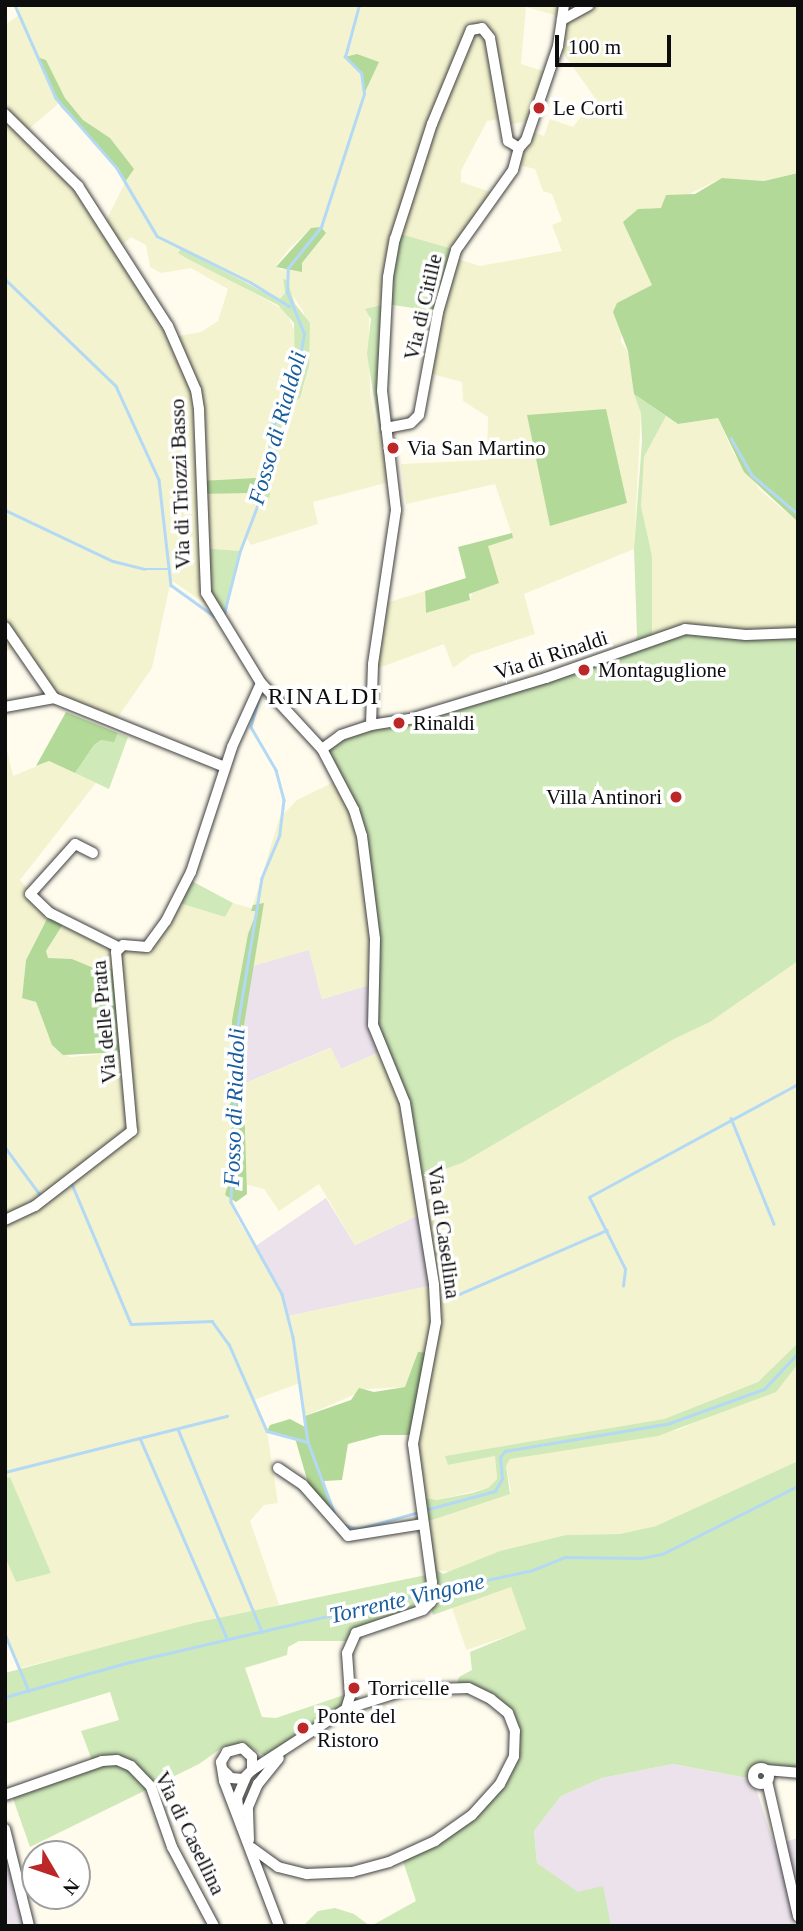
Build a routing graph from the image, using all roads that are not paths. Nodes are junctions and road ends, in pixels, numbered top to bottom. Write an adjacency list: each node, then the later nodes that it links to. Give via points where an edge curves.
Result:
1 (565, 5): 3 (street)
2 (589, 5): 3 (street)
3 (562, 19): 5 (street, via 558,46 526,140)
4 (5, 114): 9 (street, Via di Triozzi Basso, via 78,186 168,326 196,390 199,410 206,593)
5 (519, 148): 6 (street, Via di Citille, via 513,170 456,250 438,313 419,415 411,423); 6 (street, via 508,141 490,38 476,27 466,37 432,124 395,239 388,276 382,391)
6 (386, 428): 12 (street, via 396,510 373,664)
7 (5, 627): 10 (street)
8 (798, 633): 12 (street, Via di Rinaldi, via 746,635 685,629 545,678 410,719)
9 (261, 684): 13 (street, Via di Triozzi Basso); 14 (street, Via delle Prata)
10 (54, 698): 11 (street); 14 (street)
11 (5, 707)
12 (371, 725): 13 (street, Via di Rinaldi, via 341,735)
13 (322, 749): 19 (street, Via di Casellina, via 354,810 362,836 375,939 373,1024 405,1102 436,1294 436,1322 414,1444)
14 (225, 767): 16 (street, Via delle Prata, via 191,872 166,921 147,947)
15 (93, 853): 16 (street, via 75,844 30,894 50,913)
16 (118, 947): 17 (street, Via delle Prata, via 115,968 132,1130 35,1206)
17 (5, 1220)
18 (278, 1468): 19 (street, via 303,1485 348,1536)
19 (423, 1521): 20 (street, Via di Casellina, via 432,1582 430,1602 423,1611 368,1627 352,1637 347,1653 351,1696)
20 (346, 1709): 21 (street, Via di Casellina); 29 (street, via 406,1690 468,1688 508,1713 515,1731 514,1756 500,1784 472,1815 435,1841 389,1862 352,1872 307,1874 278,1867)
21 (300, 1736): 22 (street, Via di Casellina); 29 (street, Via di Casellina, via 254,1793 248,1807)
22 (282, 1748): 23 (street, Via di Casellina); 26 (street, Via di Casellina)
23 (252, 1757): 24 (street, Via di Casellina, via 242,1748 231,1749 223,1756); 26 (street, Via di Casellina)
24 (223, 1770): 26 (street, via 233,1779); 30 (street, Via di Casellina, via 231,1809)
25 (798, 1773): 31 (street, via 764,1779)
26 (249, 1774): 29 (street, Via di Casellina, via 237,1803)
27 (5, 1795): 33 (street, Via di Casellina, via 102,1761 117,1760 131,1766 151,1787 172,1847)
28 (5, 1829): 32 (street)
29 (250, 1843): 30 (street, Via di Casellina)
30 (264, 1886): 34 (street, Via di Casellina)
31 (798, 1916)
32 (29, 1926)
33 (214, 1926)
34 (279, 1926)

